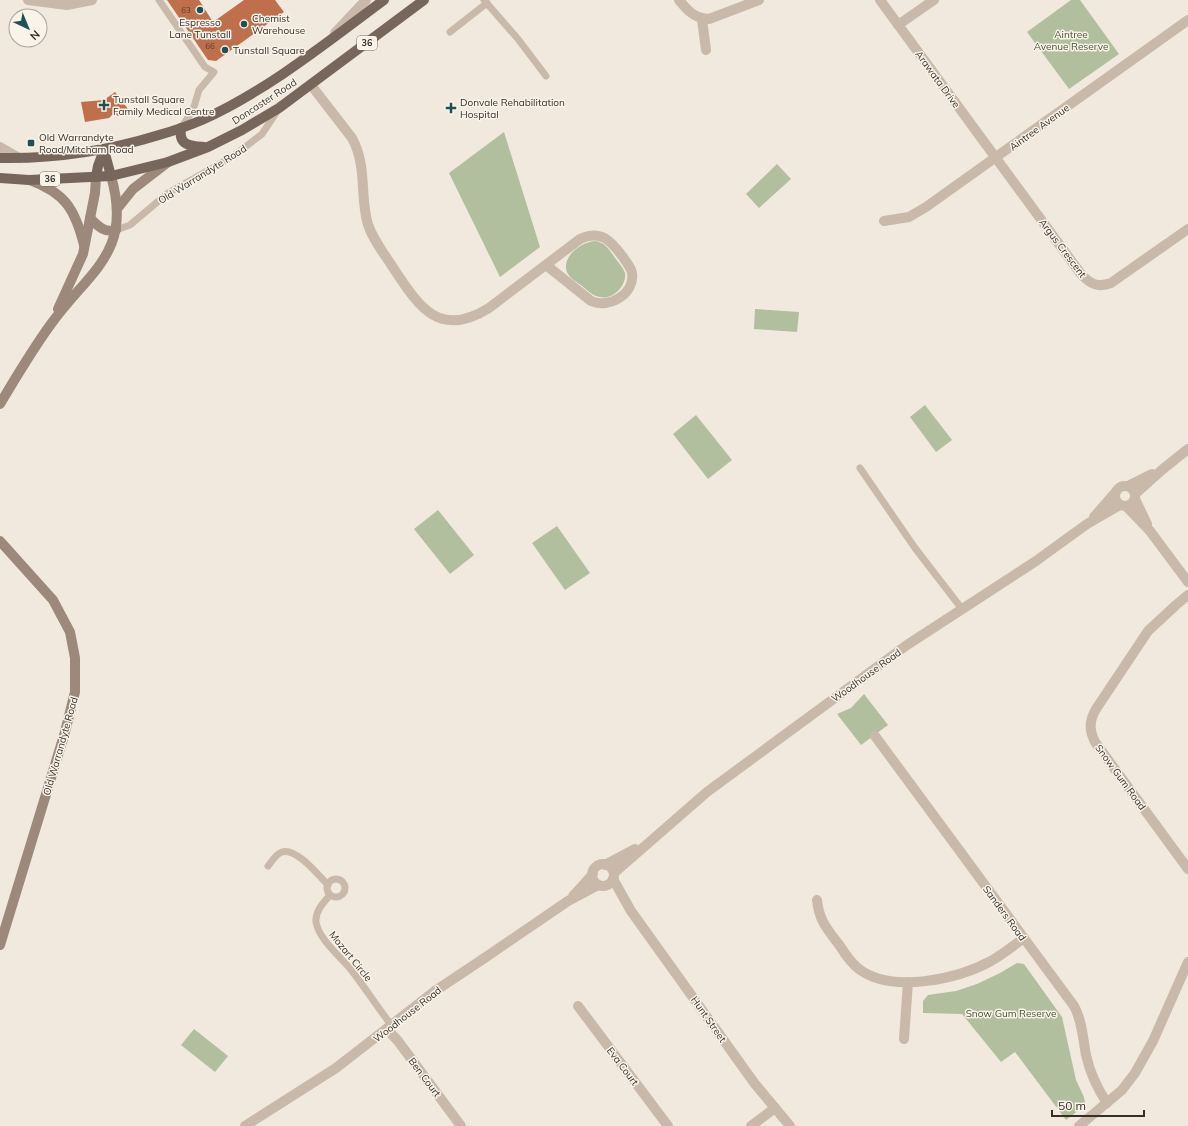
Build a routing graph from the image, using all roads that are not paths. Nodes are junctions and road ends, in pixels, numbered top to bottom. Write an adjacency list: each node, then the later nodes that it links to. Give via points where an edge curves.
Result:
1 (28, 0): 2 (street, via 67,5)
2 (92, 0)
3 (159, 0): 21 (lane, via 205,67 214,72 199,90 193,110)
4 (366, 0): 16 (street)
5 (384, 0): 16 (main road, Doncaster Road / 36)
6 (424, 0): 19 (main road, Doncaster Road / 36)
7 (679, 0): 12 (street, via 689,12)
8 (759, 0): 12 (street, via 714,18)
9 (880, 0): 14 (street, Arawata Drive)
10 (934, 0): 14 (street)
11 (486, 2): 15 (lane); 18 (lane)
12 (702, 19): 17 (street)
13 (1188, 20): 27 (street, Aintree Avenue)
14 (898, 25): 27 (street, Arawata Drive)
15 (450, 32)
16 (322, 46): 21 (main road, Doncaster Road / 36, via 248,96)
17 (706, 50)
18 (546, 76)
19 (311, 85): 20 (main road, Doncaster Road / 36); 39 (street, via 357,147 362,168 365,211 372,233 412,296 424,309 449,321 479,315)
20 (279, 108): 23 (main road, Doncaster Road / 36); 37 (lane, Old Warrandyte Road, via 264,132 254,141 222,164 168,193 130,224)
21 (181, 128): 23 (main road, via 181,137 185,143); 24 (main road, Doncaster Road / 36)
22 (0, 147): 26 (street)
23 (208, 147): 28 (main road, Doncaster Road / 36)
24 (104, 150): 26 (main road, 36); 29 (main road); 30 (main road)
25 (0, 158): 26 (main road, 36)
26 (19, 158)
27 (996, 158): 35 (street, Aintree Avenue, via 917,213); 36 (street, Argus Crescent, via 1081,274 1094,284 1111,283)
28 (168, 162): 29 (main road, Doncaster Road / 36); 33 (main road, via 133,189)
29 (111, 176): 30 (main road, Doncaster Road / 36); 33 (main road)
30 (96, 177): 32 (main road, 36); 34 (main road)
31 (0, 178): 32 (main road, 36)
32 (29, 180): 38 (main road, via 52,190 64,200 74,217)
33 (117, 210): 37 (main road)
34 (90, 218): 37 (main road, via 105,230); 38 (main road)
35 (884, 221)
36 (1188, 229)
37 (116, 230): 40 (main road, via 105,258)
38 (85, 249): 40 (main road)
39 (546, 265): 39 (street, via 580,239 595,235 608,239 614,245 630,267 632,279 627,291 615,301 596,303)
40 (51, 323): 41 (main road)
41 (0, 404)
42 (1188, 450): 44 (street)
43 (860, 468): 55 (lane)
44 (1163, 469): 45 (street); 47 (street)
45 (1128, 486): 46 (street, via 1120,487); 47 (street, via 1133,489)
46 (1114, 494): 48 (street, via 1116,502); 49 (street, Woodhouse Road)
47 (1135, 497): 48 (street, via 1130,505); 50 (street)
48 (1123, 506): 49 (street, Woodhouse Road); 50 (street)
49 (1087, 524): 55 (street, Woodhouse Road)
50 (1150, 531): 52 (street)
51 (0, 541): 71 (main road, Old Warrandyte Road, via 53,600 70,632 75,658 75,692 65,732)
52 (1188, 582)
53 (1188, 595): 56 (street, Snow Gum Road)
54 (1188, 604): 56 (street, Snow Gum Road)
55 (962, 609): 58 (street, Woodhouse Road, via 907,645 720,782)
56 (1157, 622): 61 (street, Snow Gum Road, via 1142,639 1096,709 1090,728 1095,742)
57 (875, 736): 70 (street, Sanders Road)
58 (654, 838): 59 (street, Woodhouse Road); 63 (street, Woodhouse Road)
59 (605, 865): 62 (street, via 597,867); 63 (street, via 611,868)
60 (268, 866): 64 (lane, via 280,853 291,852)
61 (1188, 869)
62 (593, 874): 65 (street, via 594,880); 68 (street, Woodhouse Road)
63 (613, 876): 65 (street, via 610,884); 69 (street, Hunt Street)
64 (328, 884): 66 (lane, via 327,890); 66 (lane, Mozart Circle, via 332,880 338,880 344,887 340,896)
65 (602, 885): 68 (street, Woodhouse Road); 69 (street, Hunt Street)
66 (330, 895): 75 (lane, Mozart Circle, via 316,916 320,933 352,971)
67 (817, 900): 73 (street, via 822,920 848,958 859,969 883,980)
68 (568, 902): 75 (street, Woodhouse Road, via 435,992)
69 (630, 911): 78 (street, Hunt Street, via 737,1060)
70 (1024, 938): 73 (street, via 991,961 962,973 935,980); 77 (street, Sanders Road, via 1076,1011 1091,1072)
71 (0, 945)
72 (1188, 962): 77 (street, via 1144,1058 1127,1085)
73 (908, 982): 76 (street)
74 (578, 1006): 81 (street, Eva Court)
75 (390, 1028): 79 (street, Woodhouse Road, via 324,1076); 80 (street, Ben Court)
76 (904, 1039)
77 (1106, 1104): 84 (street)
78 (775, 1108): 82 (street); 83 (street, Hunt Street)
79 (245, 1126)
80 (461, 1126)
81 (668, 1126)
82 (751, 1126)
83 (790, 1126)
84 (1079, 1126)

